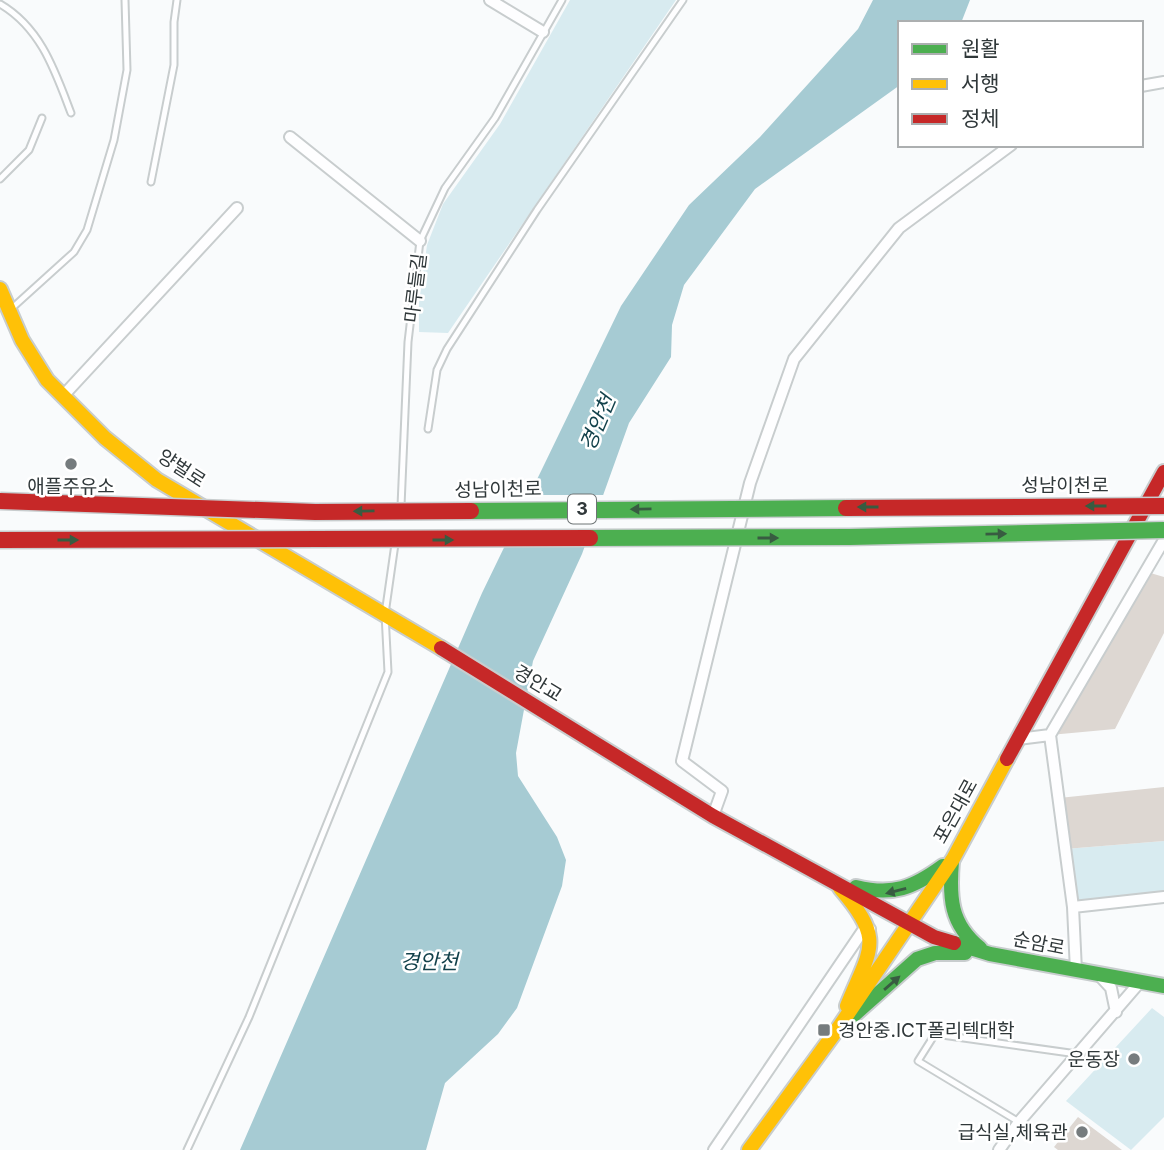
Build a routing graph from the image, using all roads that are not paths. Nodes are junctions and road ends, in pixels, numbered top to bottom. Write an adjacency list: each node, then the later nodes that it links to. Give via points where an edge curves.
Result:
1 (125, 0): 19 (lane, via 127,70 114,140 87,230 74,252)
2 (177, 0): 15 (lane, via 174,65)
3 (490, 0): 7 (street)
4 (562, 0): 7 (lane, 마루들길)
5 (682, 0): 21 (lane, via 447,349 437,370)
6 (0, 4): 10 (lane, via 18,16 44,49)
7 (543, 32): 17 (lane, 마루들길, via 495,118 445,188)
8 (1164, 82): 9 (street)
9 (1143, 86)
10 (71, 113)
11 (42, 118): 14 (lane, via 29,150)
12 (290, 137): 17 (street)
13 (1008, 147): 33 (street, via 899,228 794,359 750,483 682,761 722,791)
14 (0, 179)
15 (151, 182)
16 (237, 208): 20 (street)
17 (420, 241): 25 (lane, 마루들길, via 408,342)
18 (0, 289): 19 (main road, 양벌로)
19 (8, 311): 20 (main road, 양벌로, via 34,361)
20 (62, 397): 30 (main road, 양벌로, via 157,480)
21 (428, 429)
22 (1164, 472): 32 (main road, 포은대로)
23 (0, 501): 24 (main road, 성남이천로 / 3, one-way to 23, bridge, via 315,512)
24 (1164, 506)
25 (400, 519)
26 (1164, 530): 28 (main road, 3, one-way to 26, bridge, via 823,537)
27 (398, 531): 30 (lane)
28 (0, 540)
29 (1162, 546): 31 (street)
30 (392, 619): 33 (main road, 경안교); 49 (lane, via 388,672 248,1017)
31 (1050, 735): 32 (street); 37 (street)
32 (1018, 739): 34 (main road, 포은대로)
33 (713, 816): 35 (main road, 경안교)
34 (953, 859): 35 (main road, one-way to 35, via 892,894); 38 (main road, 포은대로); 40 (main road, via 955,923)
35 (833, 880): 38 (main road, 순암로); 39 (main road)
36 (1164, 897): 37 (street)
37 (1073, 906): 41 (street)
38 (910, 925): 40 (main road, 순암로); 46 (main road, 포은대로)
39 (870, 929): 46 (main road, via 872,945); 50 (street, via 862,932)
40 (990, 954): 41 (main road, 순암로); 46 (main road, one-way to 40, via 917,959 935,953)
41 (1076, 971): 42 (main road, 순암로)
42 (1100, 975): 43 (main road, 순암로); 45 (street, via 1111,988)
43 (1140, 982): 44 (main road, 순암로); 45 (street)
44 (1164, 986)
45 (1116, 1012): 47 (street)
46 (839, 1027): 51 (main road, 포은대로)
47 (1080, 1055): 48 (street); 48 (lane, via 934,1034 918,1061)
48 (1019, 1122): 52 (street)
49 (187, 1150)
50 (714, 1150)
51 (749, 1150)
52 (999, 1150)

